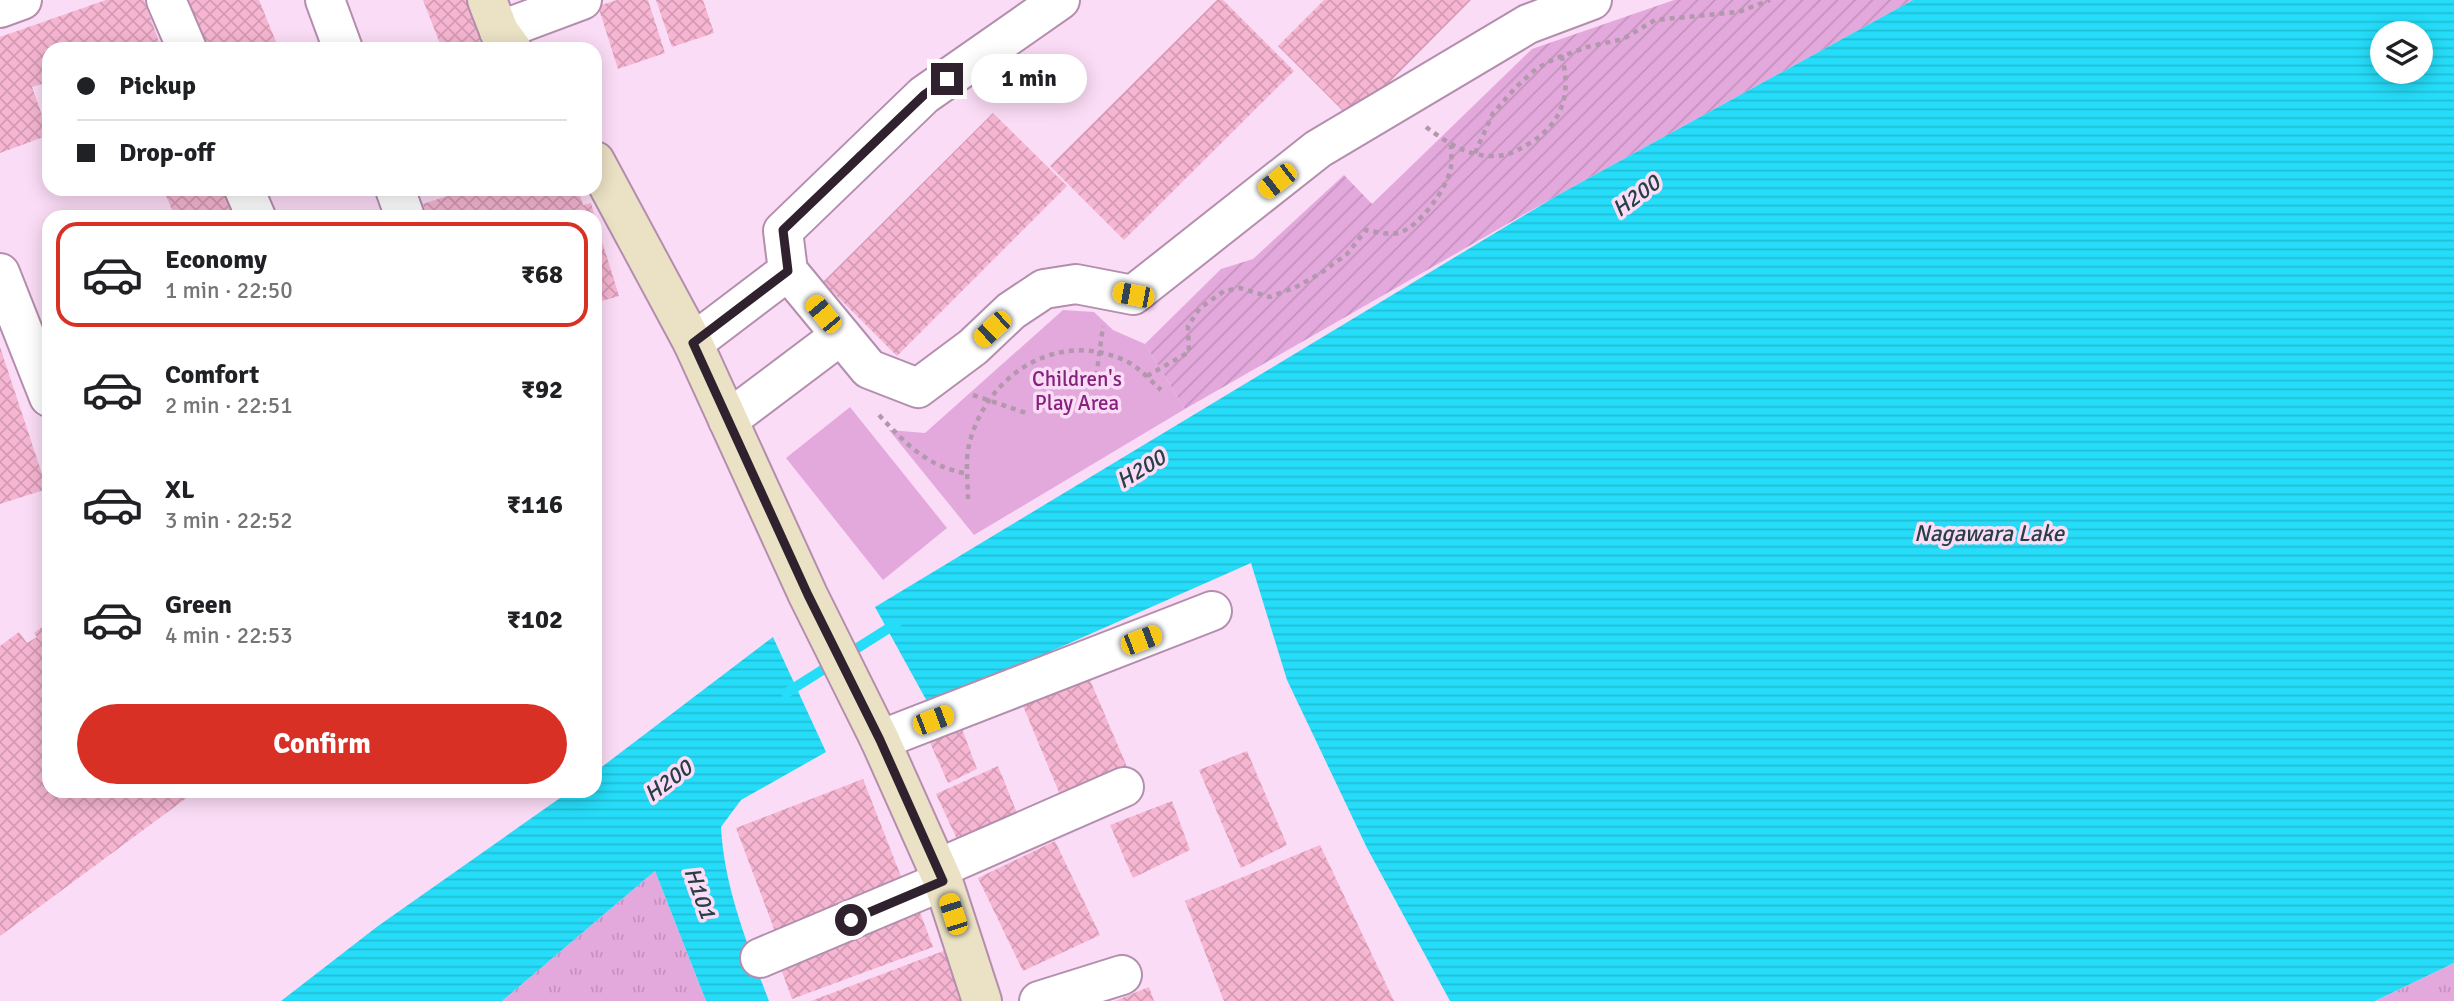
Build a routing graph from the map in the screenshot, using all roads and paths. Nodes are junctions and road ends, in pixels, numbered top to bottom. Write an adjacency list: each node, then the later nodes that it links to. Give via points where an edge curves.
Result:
1 (22, 0): 8 (street)
2 (166, 0): 11 (street)
3 (325, 0): 12 (street)
4 (582, 0): 10 (street)
5 (1060, 0): 18 (street, via 924,95 783,230)
6 (1592, 0): 9 (street)
7 (1770, 0): 13 (path, via 1738,12 1655,20 1623,40)
8 (0, 8)
9 (1545, 18): 13 (path); 14 (street)
10 (499, 27)
11 (184, 42)
12 (340, 42)
13 (1562, 56): 16 (path, via 1516,86 1493,113); 16 (path, via 1567,88 1559,116 1543,135 1511,155)
14 (1393, 103): 15 (path); 20 (street, via 1318,149 1133,295)
15 (1451, 145): 16 (path); 25 (path, via 1451,168 1438,197 1419,220 1400,233 1366,230 1347,254 1321,273 1270,297 1240,288 1224,290 1200,308 1188,326 1189,352)
16 (1475, 153)
17 (602, 174): 22 (street)
18 (788, 271): 21 (street); 22 (street)
19 (0, 272): 26 (street)
20 (1108, 290): 23 (path); 27 (street, via 1076,284 1044,289)
21 (841, 335): 24 (street, via 869,369); 32 (street)
22 (693, 343): 32 (street)
23 (1099, 352): 25 (path, via 1126,360); 28 (path); 30 (path, via 1052,354 1024,365)
24 (881, 374): 27 (street, via 918,388); 33 (path, via 876,413 917,454 946,470)
25 (1146, 376): 29 (path)
26 (42, 379)
27 (929, 381): 30 (path)
28 (1095, 386)
29 (1161, 390)
30 (988, 400): 31 (path); 33 (path, via 968,447)
31 (1029, 414)
32 (728, 420): 36 (street)
33 (968, 474): 34 (path)
34 (968, 499)
35 (1212, 611): 36 (street)
36 (880, 740): 38 (street)
37 (1124, 787): 38 (street)
38 (940, 875): 39 (street); 41 (street)
39 (760, 958)
40 (1122, 975): 42 (street)
41 (982, 1001)
42 (1039, 1001)

